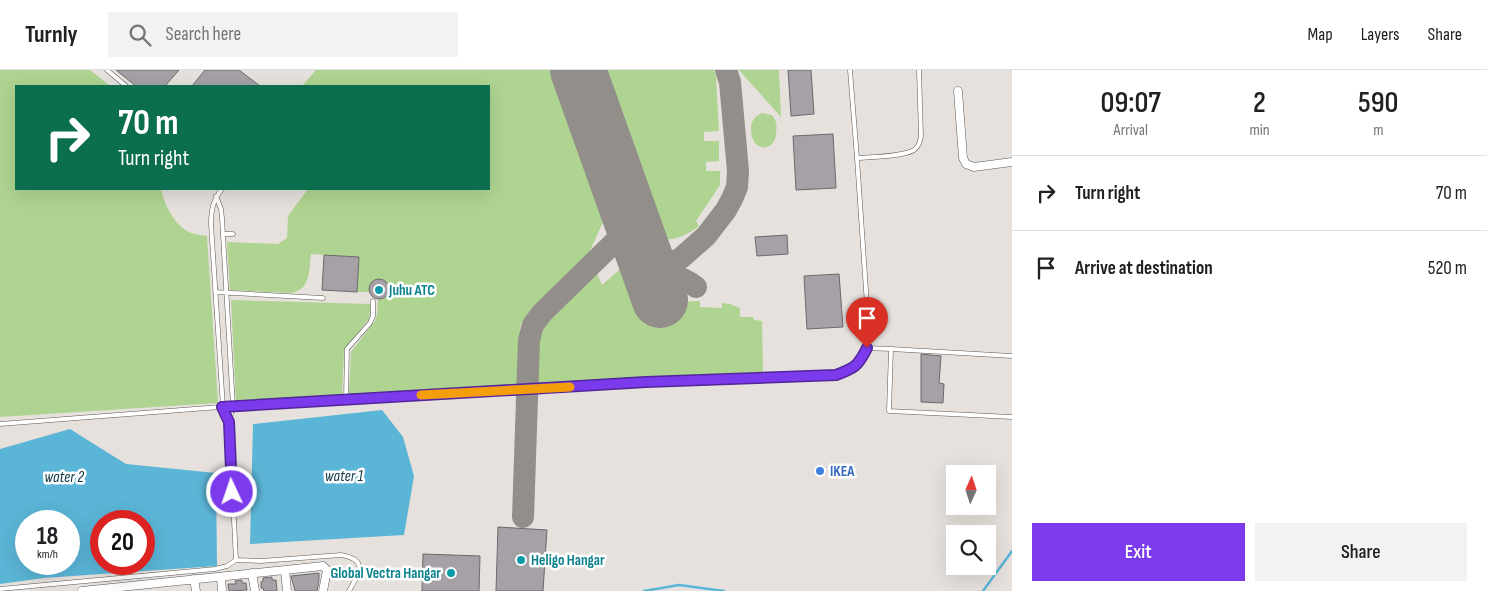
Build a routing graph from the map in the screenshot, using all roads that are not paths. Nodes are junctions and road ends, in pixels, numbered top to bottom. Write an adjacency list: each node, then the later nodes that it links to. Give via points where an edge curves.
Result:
1 (106, 70): 4 (lane)
2 (850, 70): 6 (lane)
3 (919, 70): 6 (lane, via 919,144 913,150 899,154)
4 (125, 85)
5 (958, 91): 7 (street, via 962,158 966,164 974,167)
6 (857, 158): 16 (lane)
7 (1012, 162)
8 (221, 190): 9 (lane)
9 (216, 196): 10 (lane); 12 (lane, via 211,211)
10 (223, 234): 11 (lane); 13 (lane)
11 (232, 234)
12 (215, 292): 13 (lane); 21 (lane)
13 (226, 293): 14 (lane); 20 (lane)
14 (322, 298)
15 (373, 301): 19 (lane, via 370,323 347,350)
16 (867, 348): 17 (lane); 19 (lane, via 860,362 836,375 646,382)
17 (891, 349): 18 (lane); 22 (lane, via 889,411)
18 (1012, 356)
19 (346, 400): 20 (lane)
20 (233, 406): 21 (lane); 23 (lane)
21 (222, 407): 23 (lane); 24 (lane)
22 (1012, 417)
23 (229, 422): 25 (lane)
24 (0, 424)
25 (236, 560): 32 (lane, via 216,569); 40 (lane, via 352,557 359,565 359,571)
26 (285, 570): 27 (street); 38 (street); 39 (street, via 325,567)
27 (252, 574): 28 (street); 37 (street)
28 (221, 577): 29 (street); 36 (street)
29 (194, 580): 30 (street); 35 (street)
30 (162, 587): 31 (street)
31 (128, 589): 33 (street)
32 (0, 590)
33 (101, 590): 34 (street)
34 (82, 591)
35 (196, 591)
36 (222, 591)
37 (255, 591)
38 (288, 591)
39 (323, 591)
40 (349, 591)

